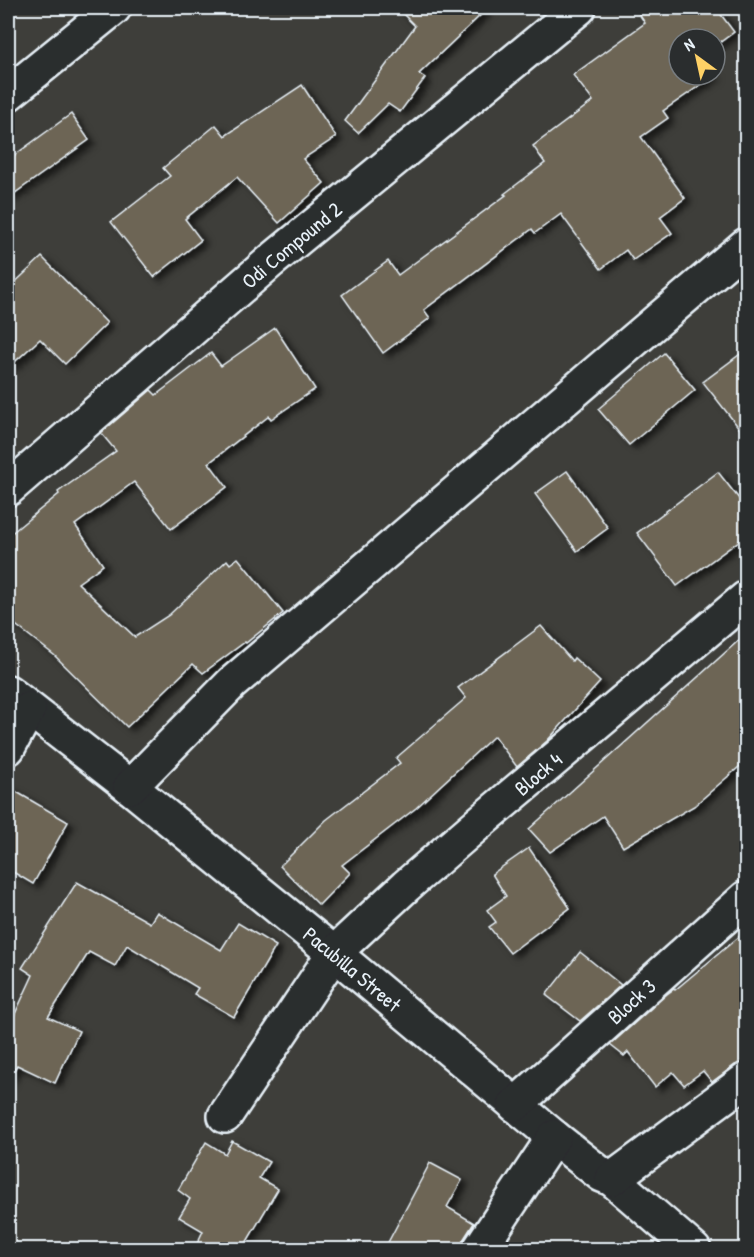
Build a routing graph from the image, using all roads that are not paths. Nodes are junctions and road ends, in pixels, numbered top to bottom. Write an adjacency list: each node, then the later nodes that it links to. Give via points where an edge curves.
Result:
1 (114, 8): 3 (street)
2 (579, 8): 5 (street, Odi Compound 2, via 271,261)
3 (8, 94)
4 (747, 244): 9 (street, via 232,683)
5 (8, 489)
6 (747, 598): 11 (street, Block 4, via 472,828)
7 (18, 700): 8 (street); 9 (street, Pacubilla Street)
8 (8, 747)
9 (130, 787): 11 (street, Pacubilla Street)
10 (747, 898): 13 (street, Block 3)
11 (334, 953): 13 (street, Pacubilla Street); 14 (street, Block 4)
12 (747, 1080): 16 (street)
13 (515, 1105): 15 (street, Pacubilla Street)
14 (225, 1116)
15 (554, 1137): 16 (street, Pacubilla Street); 17 (street)
16 (612, 1179): 18 (street, Pacubilla Street)
17 (478, 1250)
18 (694, 1250)

